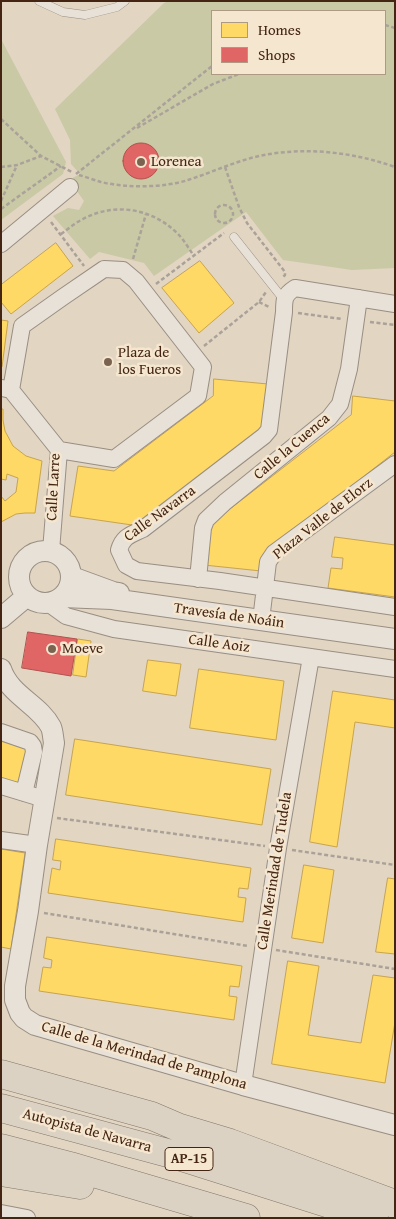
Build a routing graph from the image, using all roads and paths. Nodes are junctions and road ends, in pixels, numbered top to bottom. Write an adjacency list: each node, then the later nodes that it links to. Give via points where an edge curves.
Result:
1 (40, 1): 2 (lane, via 63,12 85,15 117,8)
2 (125, 1)
3 (211, 67): 6 (path)
4 (236, 75): 6 (path, via 213,84)
5 (1, 119): 7 (path)
6 (127, 134): 12 (path)
7 (41, 156): 8 (path); 9 (path)
8 (17, 165): 11 (path); 13 (path)
9 (61, 166): 12 (path); 15 (path)
10 (395, 166): 12 (path, via 357,156 316,151 262,155 168,184 147,186)
11 (1, 167)
12 (73, 180): 16 (street)
13 (1, 201)
14 (239, 207): 17 (path)
15 (1, 208)
16 (42, 210): 19 (path); 21 (street)
17 (233, 211): 17 (path, via 228,222 216,218 217,209 222,205)
18 (146, 214): 19 (path, via 123,208 101,211 82,219); 22 (path, via 179,234); 23 (path)
19 (61, 234): 24 (path)
20 (234, 237): 22 (path, via 229,230); 29 (lane)
21 (1, 244)
22 (194, 256): 25 (path)
23 (128, 275): 24 (street, via 123,270 104,270); 25 (street)
24 (93, 277): 32 (street, via 22,326)
25 (145, 293): 33 (street, via 203,367 198,396 114,459)
26 (359, 298): 28 (street); 29 (street, via 295,288 287,293); 30 (street, Calle la Cuenca)
27 (259, 302): 29 (path, via 274,310)
28 (395, 304)
29 (284, 306): 30 (path, via 300,313); 38 (street, Calle Navarra, via 269,430 121,543 119,550 126,565 137,572)
30 (356, 321): 31 (path); 38 (street, Calle la Cuenca, via 340,404 329,418 206,520)
31 (395, 325)
32 (6, 389): 33 (street, Calle Larre)
33 (59, 450): 35 (street, Calle Larre)
34 (395, 464): 39 (street, Plaza Valle de Elorz, via 274,553 268,562)
35 (51, 551): 36 (street, via 35,552); 37 (street, via 66,560)
36 (10, 575): 40 (street)
37 (72, 577): 41 (street, via 67,591); 43 (street, Travesía de Noáin, via 113,592)
38 (198, 578): 39 (street, Calle Navarra)
39 (266, 588): 42 (street, Calle Navarra); 43 (street, Plaza Valle de Elorz)
40 (27, 596): 41 (street, via 40,603); 44 (street)
41 (55, 600): 46 (street, Travesía de Noáin, via 112,600); 47 (street, Calle Aoiz, via 66,616 114,629)
42 (395, 607)
43 (262, 612): 45 (street, Travesía de Noáin)
44 (1, 618)
45 (395, 630)
46 (395, 639)
47 (311, 657): 48 (street, Calle Aoiz); 56 (street, Calle Merindad de Tudela)
48 (395, 668)
49 (1, 669): 53 (street, Calle de la Merindad de Pamplona, via 11,687 44,717 52,729 54,743)
50 (1, 732): 52 (street, via 33,746)
51 (1, 786): 52 (street)
52 (24, 793): 53 (street)
53 (43, 808): 55 (street, Calle de la Merindad de Pamplona); 56 (path)
54 (1, 840): 55 (street)
55 (36, 845): 58 (street, Calle de la Merindad de Pamplona)
56 (278, 848): 57 (path); 59 (street, Calle Merindad de Tudela)
57 (395, 865)
58 (28, 911): 59 (path); 60 (street, Calle de la Merindad de Pamplona)
59 (263, 948): 61 (path); 64 (street, Calle Merindad de Tudela)
60 (9, 969): 64 (street, Calle de la Merindad de Pamplona, via 17,1007 24,1018 35,1025)
61 (395, 969)
62 (1, 1074): 67 (highway, via 152,1116)
63 (1, 1082): 67 (highway)
64 (243, 1085): 66 (street, Calle de la Merindad de Pamplona)
65 (1, 1108): 75 (highway, Autopista de Navarra / AP-15, via 175,1155)
66 (395, 1125)
67 (180, 1128): 70 (highway, via 230,1143)
68 (1, 1148): 71 (highway, AP-15)
69 (1, 1172): 71 (highway)
70 (395, 1204)
71 (210, 1206): 74 (highway, AP-15)
72 (1, 1212): 73 (street)
73 (27, 1218)
74 (246, 1218)
75 (374, 1218)

